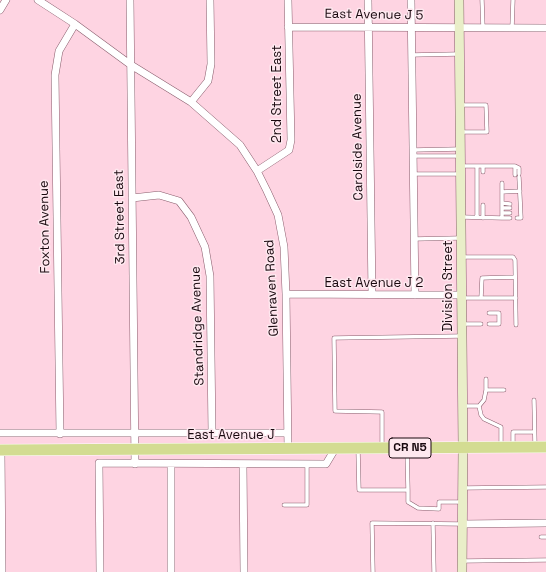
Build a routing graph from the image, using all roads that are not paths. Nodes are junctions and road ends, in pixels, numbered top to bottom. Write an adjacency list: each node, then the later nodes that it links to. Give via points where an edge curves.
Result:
1 (6, 0): 11 (street)
2 (38, 0): 12 (street, Glenraven Road)
3 (130, 0): 22 (street, 3rd Street East)
4 (210, 0): 23 (street, via 211,64 208,81)
5 (288, 0): 13 (street, 2nd Street East)
6 (368, 0): 14 (street, Carolside Avenue)
7 (411, 0): 15 (street)
8 (459, 0): 16 (main road, Division Street)
9 (482, 0): 17 (lane)
10 (513, 0): 18 (lane)
11 (0, 10)
12 (75, 24): 22 (street, Glenraven Road); 78 (street, Foxton Avenue, via 59,51 55,75)
13 (288, 27): 14 (street, East Avenue J 5); 32 (street, 2nd Street East, via 291,140 289,150)
14 (368, 28): 15 (street, East Avenue J 5); 56 (street, Carolside Avenue)
15 (411, 28): 16 (street, East Avenue J 5); 20 (street)
16 (459, 28): 17 (street, East Avenue J 5); 21 (main road, Division Street)
17 (483, 28): 18 (street, East Avenue J 5)
18 (512, 28): 19 (street, East Avenue J 5)
19 (546, 28)
20 (411, 54): 21 (lane); 27 (street)
21 (460, 54): 24 (main road, Division Street)
22 (131, 65): 23 (street, Glenraven Road); 39 (street, 3rd Street East)
23 (191, 102): 32 (street, Glenraven Road, via 240,145)
24 (460, 105): 25 (main road, Division Street); 25 (lane, via 486,105 487,132)
25 (460, 132): 26 (main road, Division Street)
26 (460, 152): 27 (lane); 27 (lane); 31 (main road, Division Street)
27 (413, 153): 35 (street)
28 (477, 166): 29 (lane); 31 (lane); 46 (lane)
29 (483, 166): 30 (lane); 33 (lane)
30 (502, 166): 34 (lane); 37 (lane, via 519,168 517,176)
31 (460, 170): 35 (lane); 45 (main road, Division Street)
32 (257, 171): 55 (street, Glenraven Road, via 278,215 284,247)
33 (482, 172)
34 (502, 172)
35 (413, 174): 52 (street)
36 (502, 183): 38 (lane)
37 (520, 191): 38 (lane); 50 (lane)
38 (502, 192): 41 (lane)
39 (132, 198): 75 (street, 3rd Street East); 76 (street, Standridge Avenue, via 159,195 179,201 191,216 205,247 210,276)
40 (483, 205): 47 (lane)
41 (502, 206): 42 (lane); 43 (lane)
42 (510, 206)
43 (502, 213): 44 (lane); 48 (lane)
44 (510, 213)
45 (461, 217): 46 (lane); 51 (main road, Division Street)
46 (477, 217): 47 (lane)
47 (483, 218): 48 (lane)
48 (502, 218): 49 (lane)
49 (510, 218)
50 (519, 218)
51 (461, 238): 52 (lane); 53 (main road, Division Street)
52 (414, 239): 57 (street)
53 (461, 257): 54 (lane, via 513,257); 58 (main road, Division Street)
54 (515, 277): 59 (lane, via 482,278); 60 (lane)
55 (286, 294): 56 (street, East Avenue J 2); 77 (street, Glenraven Road)
56 (372, 294): 57 (street, East Avenue J 2)
57 (414, 295): 58 (street, East Avenue J 2)
58 (461, 296): 59 (lane); 62 (main road, Division Street)
59 (481, 298): 60 (lane)
60 (516, 298): 65 (lane)
61 (489, 313): 64 (lane, via 499,313 499,324)
62 (462, 324): 63 (lane); 66 (main road, Division Street)
63 (481, 324)
64 (490, 324)
65 (516, 325)
66 (462, 336): 71 (main road, Division Street); 84 (lane, via 334,338 336,411 382,412)
67 (486, 378): 68 (lane)
68 (486, 390): 69 (lane); 72 (lane, via 484,400)
69 (504, 390)
70 (534, 400): 73 (lane)
71 (462, 406): 72 (lane); 86 (main road, Division Street)
72 (479, 406): 79 (lane, via 484,419 501,426)
73 (534, 432): 80 (lane, via 513,432); 81 (lane)
74 (0, 433): 78 (street, East Avenue J)
75 (135, 433): 76 (street, East Avenue J); 78 (street, East Avenue J); 82 (street, 3rd Street East)
76 (212, 433): 77 (street, East Avenue J)
77 (287, 433): 87 (street, Glenraven Road)
78 (60, 434)
79 (502, 447): 80 (main road, CR N5); 86 (main road, CR N5)
80 (513, 447): 81 (main road, CR N5)
81 (540, 447)
82 (135, 448): 87 (main road, East Avenue J / CR N5); 89 (main road, East Avenue J / CR N5); 90 (street, 3rd Street East)
83 (358, 448): 84 (main road, East Avenue J / CR N5); 88 (main road, East Avenue J / CR N5); 96 (lane, via 359,490)
84 (382, 448): 85 (main road, East Avenue J / CR N5)
85 (407, 448): 86 (main road, East Avenue J / CR N5); 96 (lane)
86 (463, 448): 95 (main road, Division Street)
87 (288, 449): 88 (main road, East Avenue J / CR N5)
88 (335, 449): 93 (street, via 326,464)
89 (1, 450): 99 (street)
90 (135, 464): 91 (street); 109 (street, via 99,463)
91 (171, 464): 92 (street); 110 (street)
92 (243, 464): 93 (street); 111 (street)
93 (307, 464): 98 (lane, via 307,505)
94 (546, 487): 95 (lane)
95 (463, 488): 97 (main road, Division Street)
96 (408, 490): 97 (lane, via 408,502 418,508 439,509 439,502)
97 (462, 502): 102 (main road, Division Street)
98 (284, 505)
99 (1, 506): 105 (street)
100 (433, 523): 102 (lane); 112 (lane, via 372,523); 113 (lane)
101 (546, 523): 102 (street)
102 (462, 524): 107 (main road, Division Street)
103 (541, 537): 104 (lane)
104 (546, 537)
105 (1, 542): 108 (street)
106 (546, 560): 107 (lane)
107 (462, 561): 114 (main road, Division Street)
108 (2, 572)
109 (100, 572)
110 (171, 572)
111 (244, 572)
112 (373, 572)
113 (434, 572)
114 (462, 572)

